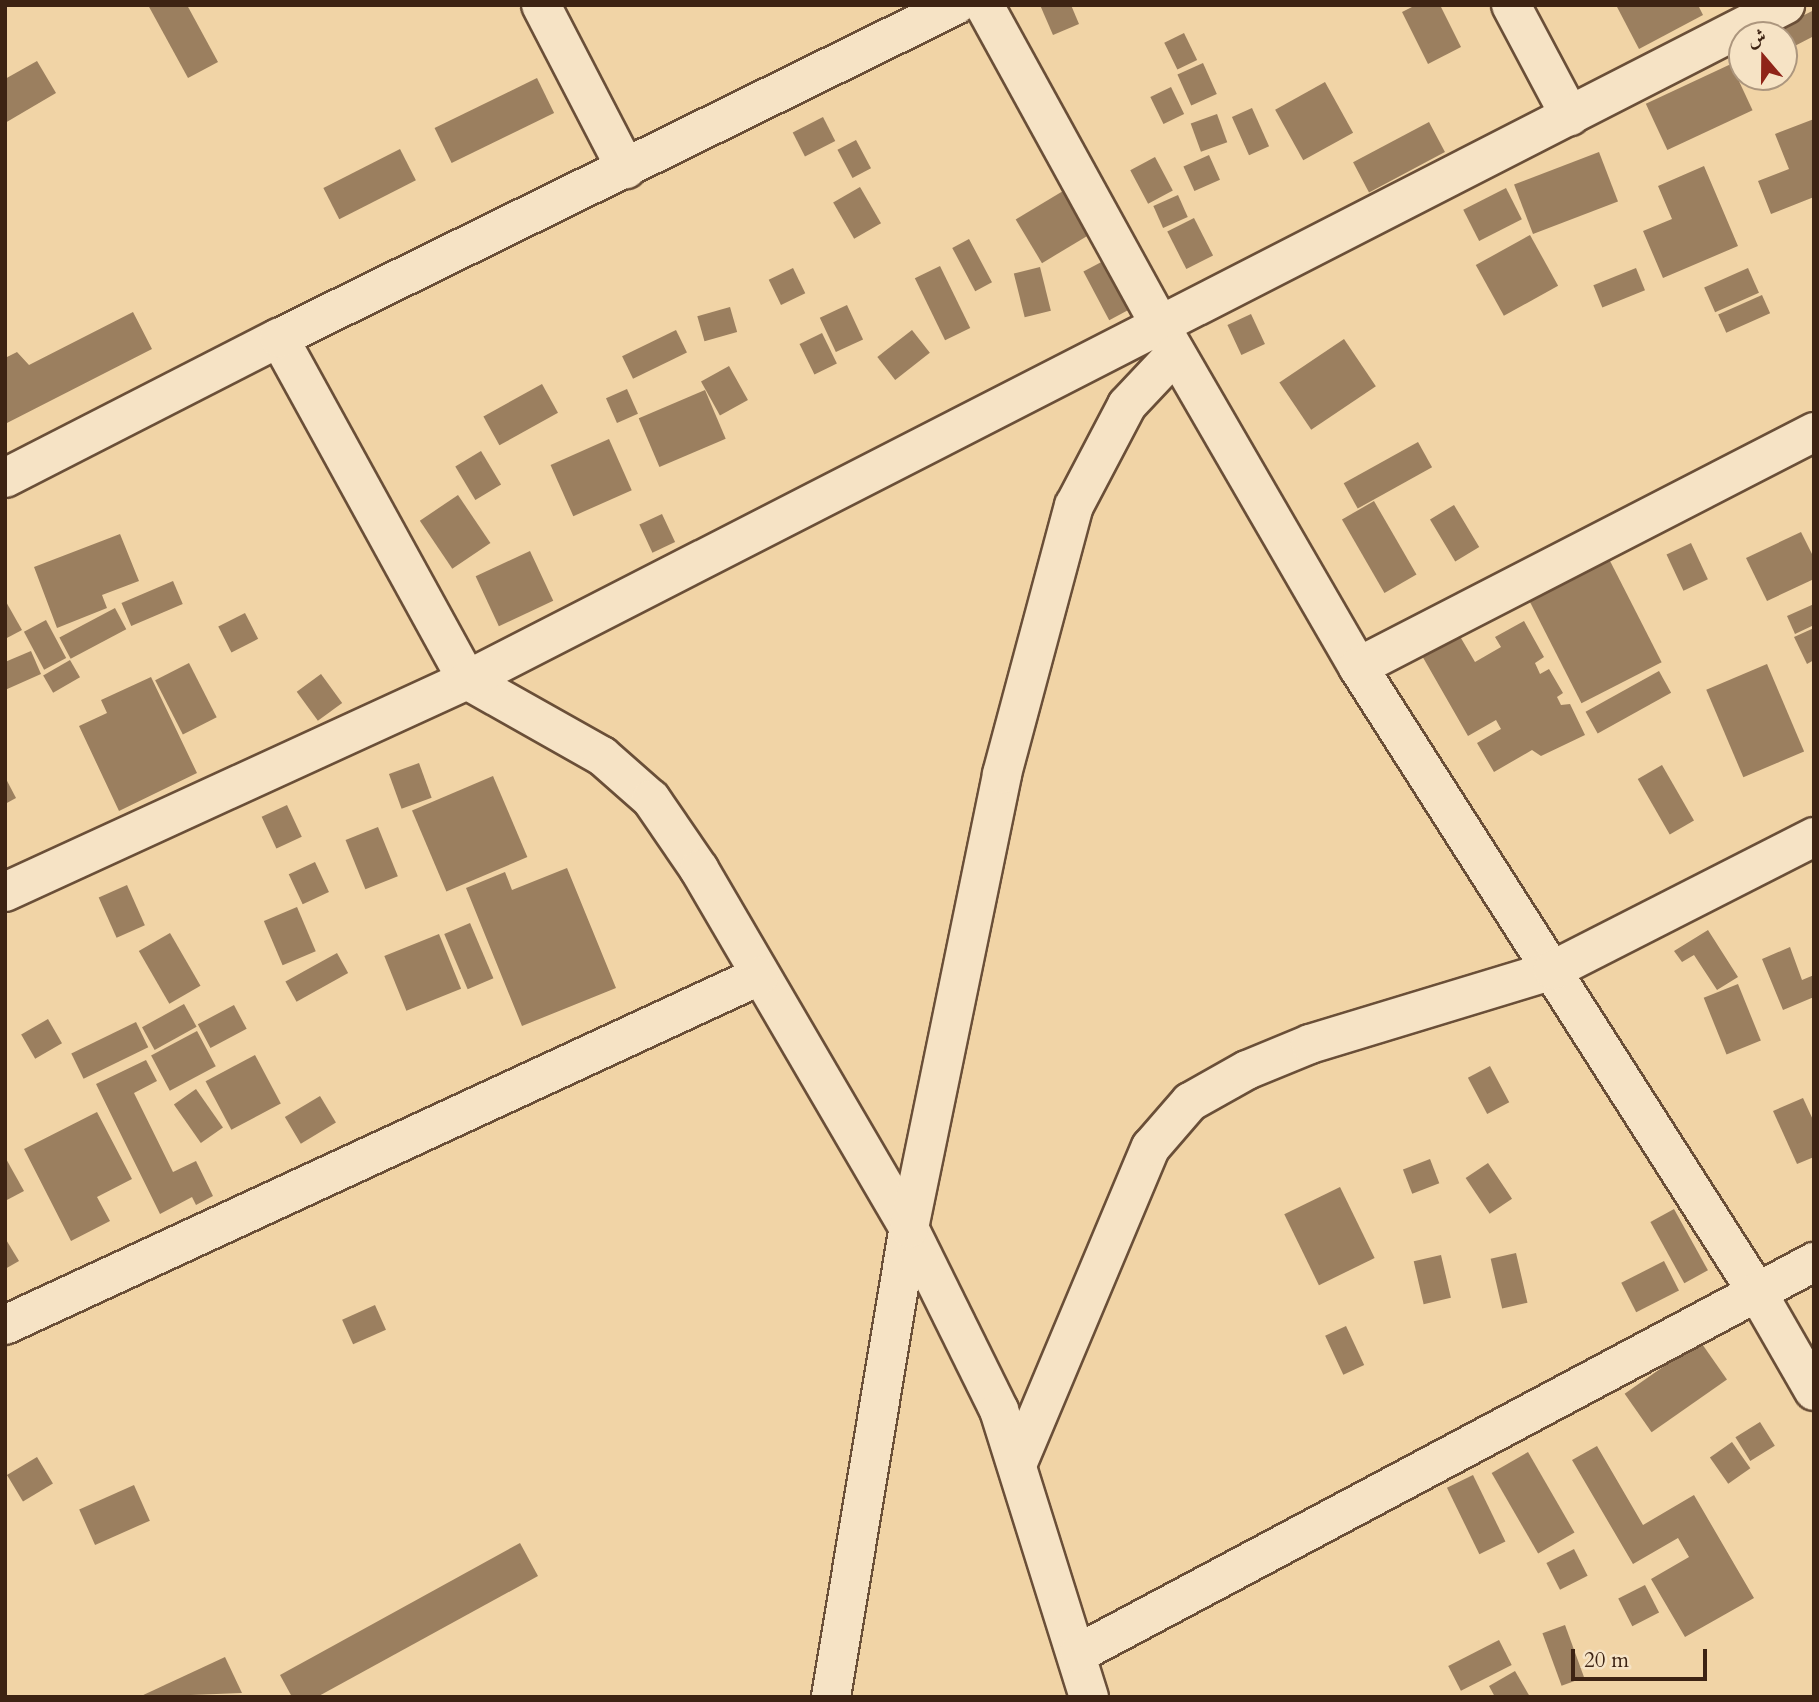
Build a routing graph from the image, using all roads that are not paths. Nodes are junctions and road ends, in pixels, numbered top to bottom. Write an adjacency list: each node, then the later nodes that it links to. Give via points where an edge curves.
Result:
1 (541, 5): 7 (street)
2 (956, 5): 7 (street)
3 (984, 5): 9 (street)
4 (1784, 5): 6 (street)
5 (1515, 7): 6 (street)
6 (1570, 116): 9 (street)
7 (625, 169): 8 (street)
8 (279, 338): 11 (street); 13 (street)
9 (1169, 340): 12 (street); 13 (street); 18 (street, via 1074,506 1002,774)
10 (1814, 432): 12 (street)
11 (5, 478)
12 (1358, 667): 16 (street)
13 (467, 680): 15 (street); 17 (street, via 568,733 651,799 699,869)
14 (1814, 837): 16 (street)
15 (5, 892)
16 (1553, 970): 20 (street); 23 (street, via 1310,1044 1247,1070 1190,1102 1151,1147)
17 (759, 976): 18 (street); 21 (street)
18 (909, 1228): 23 (street, via 999,1410); 25 (street)
19 (1814, 1262): 20 (street)
20 (1757, 1292): 22 (street); 24 (street)
21 (5, 1325)
22 (1814, 1391)
23 (1017, 1465): 24 (street)
24 (1079, 1653): 26 (street)
25 (831, 1697)
26 (1089, 1697)

